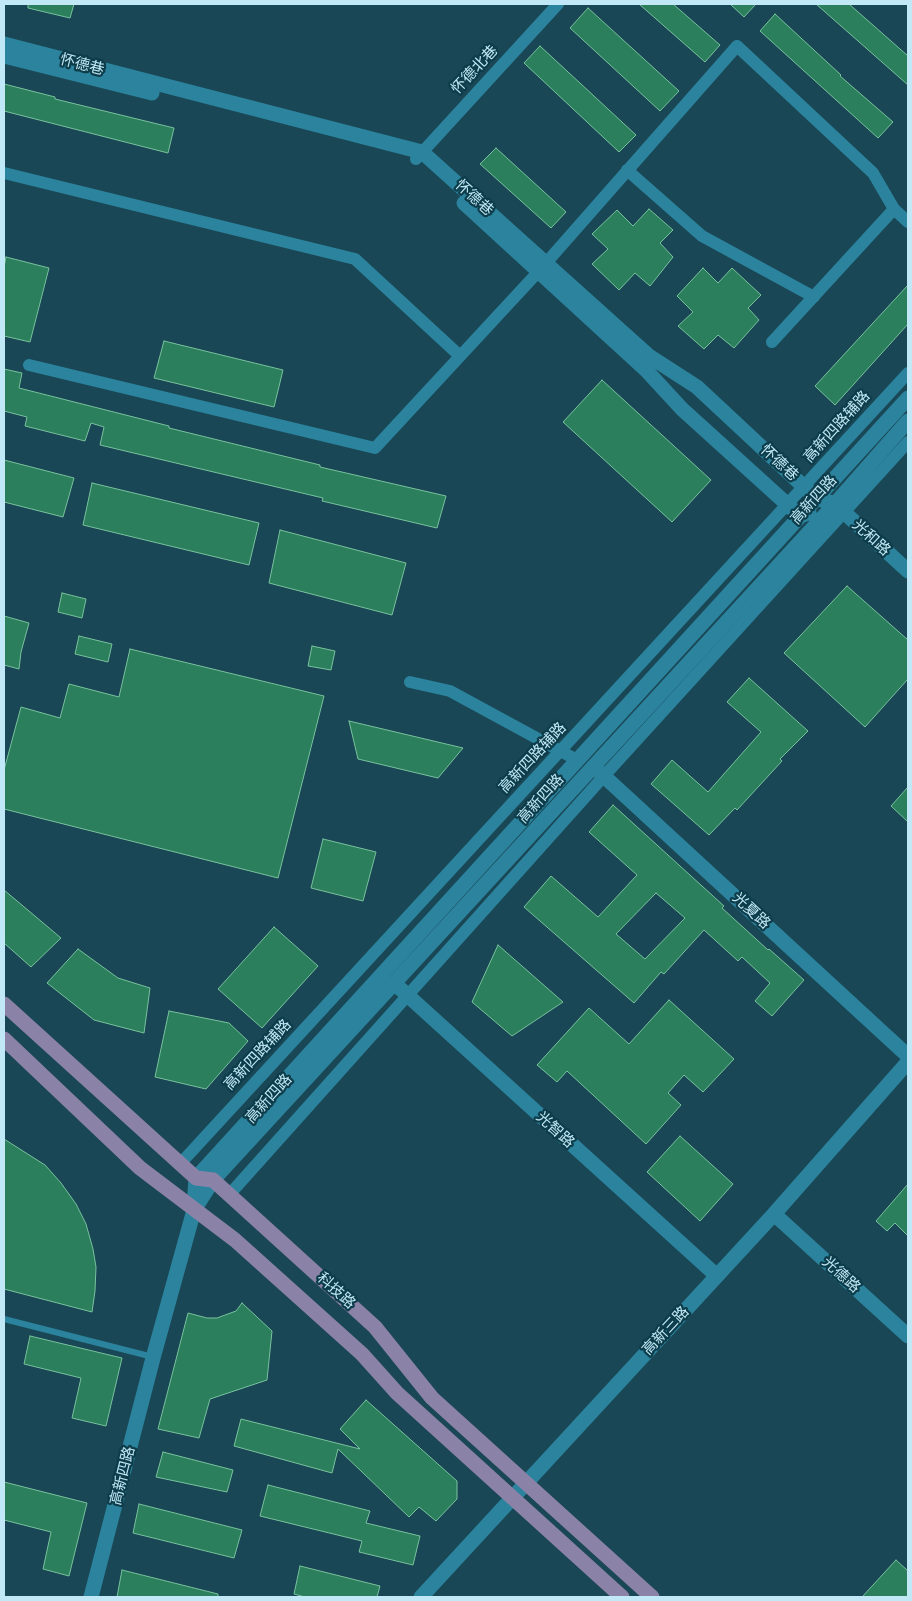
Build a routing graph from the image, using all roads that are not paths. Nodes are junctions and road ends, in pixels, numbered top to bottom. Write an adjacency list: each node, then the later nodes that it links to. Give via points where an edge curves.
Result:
1 (558, 4): 4 (street, 怀德北巷)
2 (4, 44): 4 (street, 怀德巷)
3 (4, 56): 4 (street, 怀德巷)
4 (419, 155): 9 (street, 怀德巷)
5 (627, 170): 7 (street, via 737,46 874,173); 9 (street); 10 (street, via 702,236)
6 (4, 173): 12 (street, via 355,259)
7 (894, 209): 8 (street); 10 (street)
8 (908, 222)
9 (542, 266): 12 (street); 18 (street, 怀德巷, via 650,356 697,388); 20 (street, 怀德巷, via 682,409)
10 (814, 297): 11 (street)
11 (772, 342)
12 (460, 356): 13 (street, via 375,448)
13 (29, 364)
14 (908, 374): 18 (street, 高新四路辅路)
15 (908, 398): 19 (street, 高新四路)
16 (908, 421): 21 (street, 高新四路)
17 (908, 442): 21 (street)
18 (805, 487): 19 (street, 怀德巷); 20 (street, 高新四路辅路)
19 (816, 498): 21 (street, 怀德巷); 22 (street, 高新四路)
20 (788, 505): 22 (street, 怀德巷); 25 (street, 高新四路辅路)
21 (839, 509): 22 (street); 23 (street, 光和路); 27 (street, 高新四路)
22 (800, 516): 26 (street, 高新四路)
23 (908, 571)
24 (410, 682): 25 (street, via 450,691)
25 (562, 751): 26 (street); 34 (street, 高新四路辅路)
26 (577, 760): 35 (street, 高新四路)
27 (599, 771): 28 (street, 高新四路); 29 (street); 32 (street, 光夏路)
28 (394, 983): 29 (street, 光智路); 36 (street, 高新四路)
29 (408, 996): 37 (street); 40 (street, 光智路)
30 (4, 1004): 34 (main road)
31 (4, 1038): 38 (main road, 科技路, via 140,1168)
32 (908, 1056)
33 (908, 1062): 39 (street, 高新三路)
34 (180, 1164): 35 (main road)
35 (196, 1178): 36 (main road); 38 (street, 高新四路)
36 (214, 1180): 37 (main road, 科技路); 38 (street, 高新四路)
37 (229, 1195): 44 (main road, 科技路, via 376,1327 432,1398)
38 (194, 1210): 43 (street, 高新四路); 45 (main road, 科技路, via 235,1240 362,1354 396,1393)
39 (774, 1214): 40 (street, 高新三路); 42 (street, 光德路)
40 (717, 1276): 44 (street, 高新三路)
41 (4, 1319): 43 (lane)
42 (908, 1336)
43 (153, 1358): 46 (street, 高新四路)
44 (525, 1483): 45 (street, 高新三路); 49 (main road, 科技路)
45 (513, 1497): 47 (street, 高新三路); 48 (main road, 科技路)
46 (92, 1597)
47 (421, 1597)
48 (620, 1597)
49 (652, 1597)

